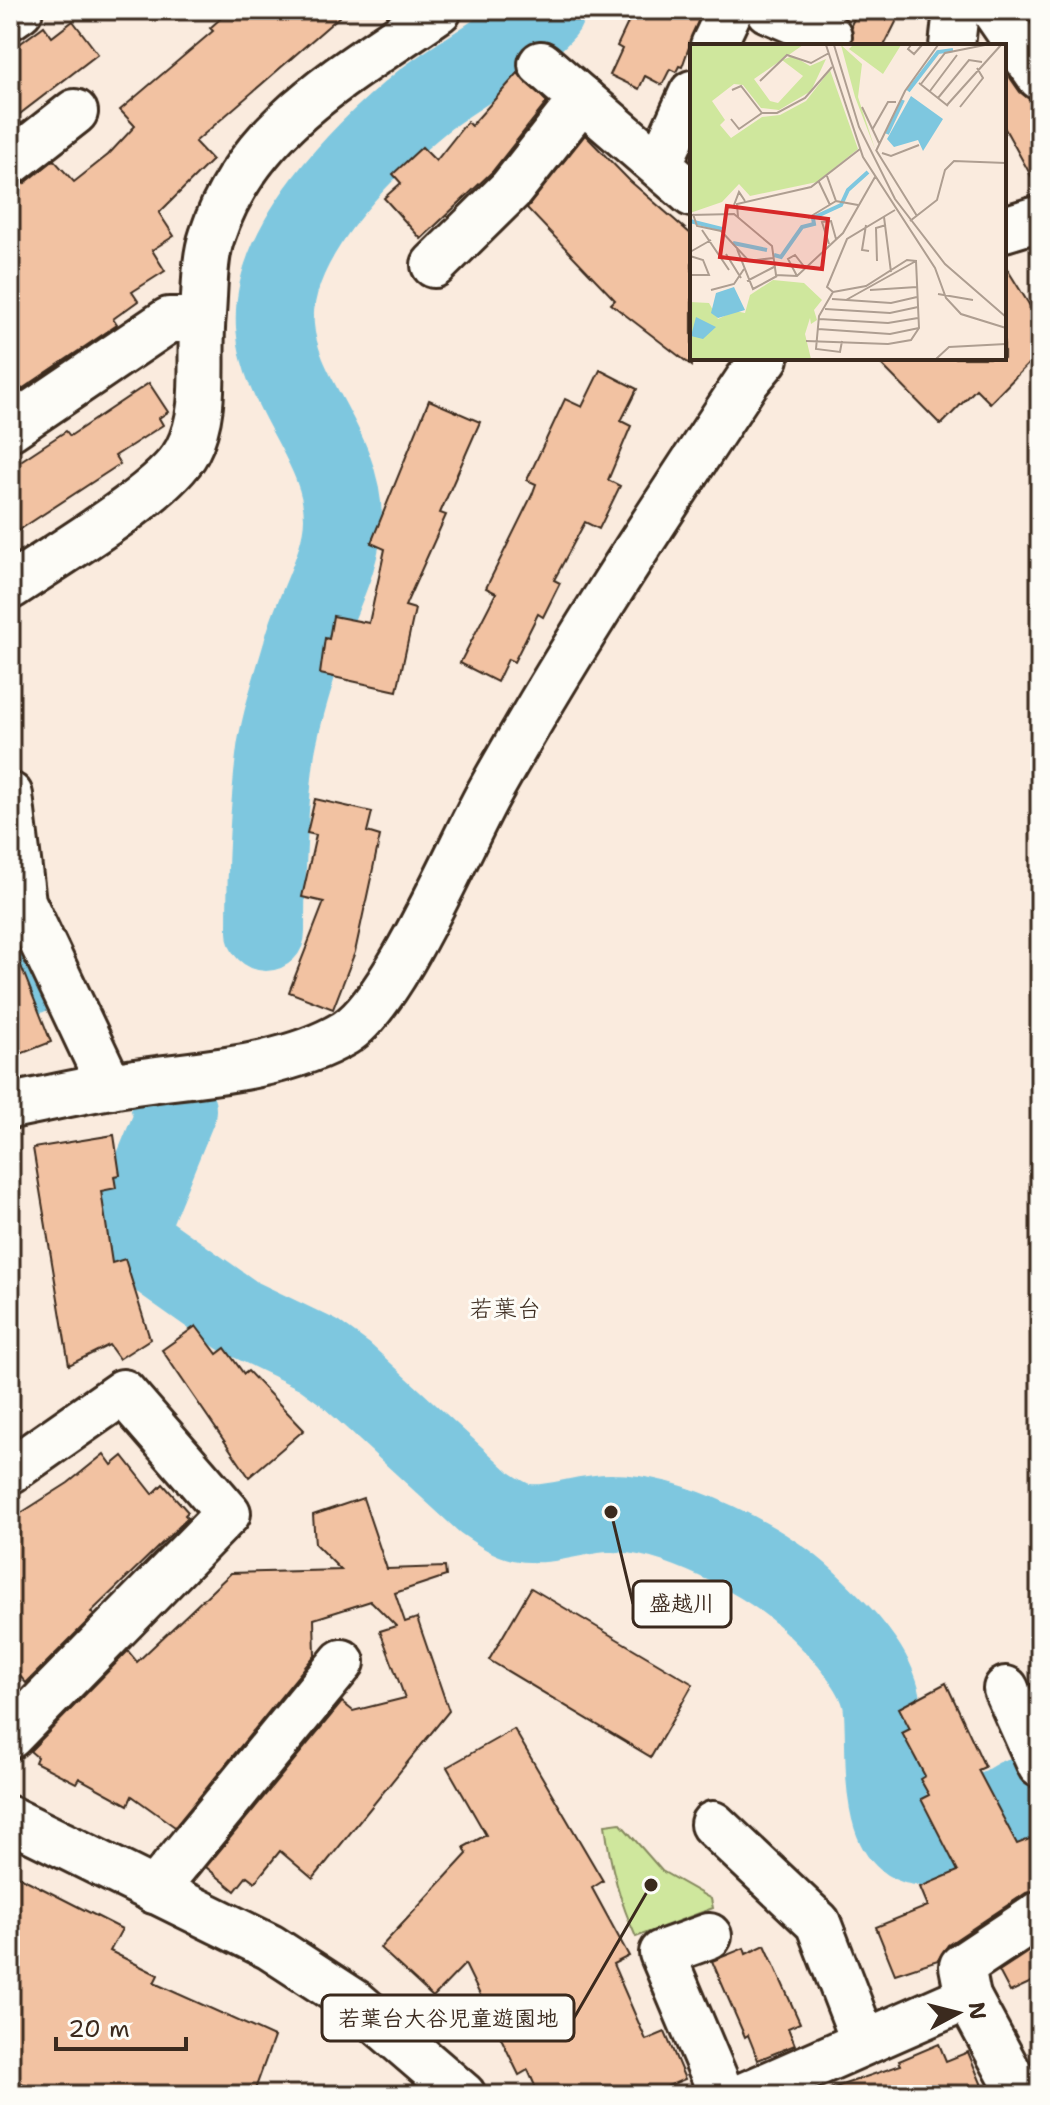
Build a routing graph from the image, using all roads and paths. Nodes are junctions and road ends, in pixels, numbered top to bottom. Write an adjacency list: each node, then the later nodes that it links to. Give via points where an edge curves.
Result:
1 (20, 10): 7 (street)
2 (439, 10): 22 (street, via 297,108 257,149 211,238)
3 (730, 10): 9 (street)
4 (768, 10): 8 (street)
5 (956, 10): 10 (street)
6 (994, 10): 12 (street)
7 (10, 17)
8 (829, 36)
9 (714, 44)
10 (952, 44)
11 (541, 64): 14 (street)
12 (1040, 77)
13 (690, 97): 17 (street)
14 (582, 99): 17 (street); 21 (street, via 511,189)
15 (75, 112): 16 (street)
16 (10, 163)
17 (659, 165): 18 (street)
18 (690, 192)
19 (1040, 218): 20 (street)
20 (1006, 228)
21 (434, 265)
22 (202, 320): 24 (street, via 169,320); 25 (street, via 199,412 186,452 157,486)
23 (765, 360): 27 (street, via 595,615 490,791 378,1003 348,1031 313,1048 254,1064)
24 (10, 428)
25 (10, 587)
26 (10, 795): 27 (street, via 23,902)
27 (110, 1086): 28 (street)
28 (10, 1106)
29 (10, 1471): 32 (street, via 123,1392 228,1513)
30 (342, 1662): 36 (street)
31 (1006, 1689): 33 (street)
32 (10, 1736)
33 (1040, 1765)
34 (10, 1819): 36 (street)
35 (713, 1824): 40 (street, via 818,1923)
36 (154, 1891): 41 (street, via 270,1947 356,2003)
37 (1040, 1914): 39 (street, via 962,1966)
38 (709, 1936): 42 (street, via 662,1953)
39 (968, 1997): 40 (street); 44 (street)
40 (864, 2042): 43 (street)
41 (463, 2095)
42 (722, 2095)
43 (745, 2095)
44 (1021, 2095)

